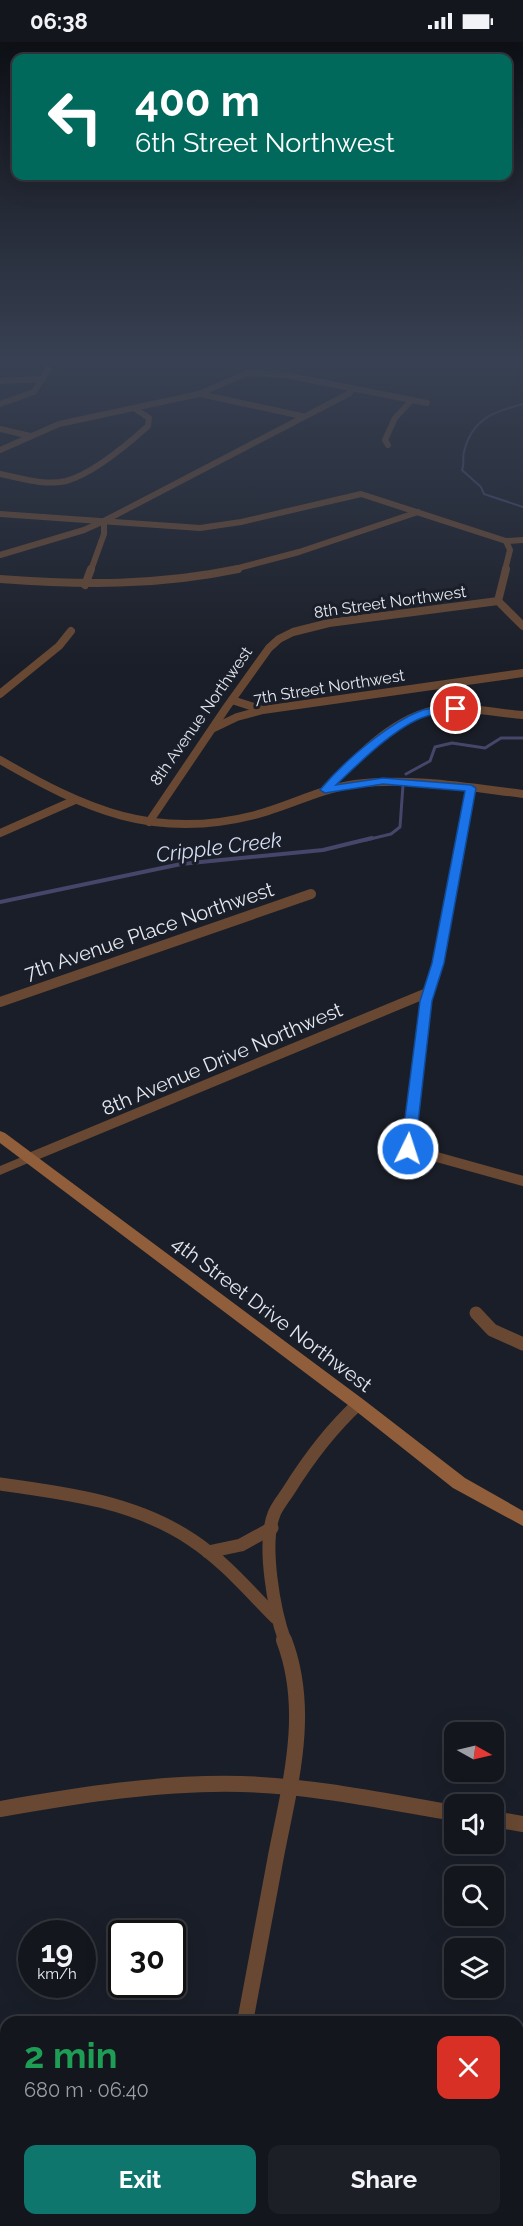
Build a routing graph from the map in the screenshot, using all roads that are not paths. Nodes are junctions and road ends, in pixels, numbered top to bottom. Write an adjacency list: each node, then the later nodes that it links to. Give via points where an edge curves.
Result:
1 (95, 463): 3 (street, via 68,481 37,481)
2 (214, 463): 6 (street)
3 (0, 474)
4 (418, 512): 6 (street, via 360,494 212,527); 8 (street); 11 (street, via 312,549 205,574 174,580)
5 (0, 514): 6 (street)
6 (104, 521): 9 (street); 11 (street, via 104,534)
7 (523, 540): 8 (street)
8 (506, 541): 12 (street, via 510,550)
9 (0, 555)
10 (0, 579): 11 (street)
11 (84, 585)
12 (498, 601): 13 (street); 15 (street, 8th Street Northwest, via 329,623)
13 (523, 626)
14 (71, 631): 17 (street, via 59,646)
15 (287, 635): 18 (street, 8th Avenue Northwest, via 269,648)
16 (523, 673): 19 (street, 7th Street Northwest)
17 (0, 694)
18 (232, 700): 19 (street); 21 (street, 8th Avenue Northwest)
19 (263, 710): 21 (street, 7th Street Northwest)
20 (523, 715): 24 (street, via 442,709 419,715 386,735)
21 (214, 728): 27 (street, 8th Avenue Northwest)
22 (0, 760): 26 (street)
23 (471, 788): 24 (street, via 383,781); 25 (street); 30 (street)
24 (325, 790): 27 (street, via 234,819 195,824)
25 (523, 794)
26 (75, 800): 27 (street, via 109,814); 28 (street)
27 (149, 822)
28 (0, 833)
29 (311, 894): 31 (street, 7th Avenue Place Northwest)
30 (429, 992): 33 (street, 8th Avenue Drive Northwest); 35 (street, via 408,1149)
31 (0, 1002)
32 (0, 1136): 33 (main road, 4th Street Drive Northwest)
33 (29, 1158): 34 (street); 38 (main road, 4th Street Drive Northwest)
34 (0, 1171)
35 (523, 1181)
36 (476, 1313): 37 (street, via 492,1330)
37 (523, 1344)
38 (358, 1404): 40 (main road, 4th Street Drive Northwest, via 459,1482); 41 (street, via 311,1455 274,1514)
39 (0, 1484): 42 (street, via 67,1494 141,1513 166,1524)
40 (523, 1519)
41 (272, 1528): 42 (street, via 242,1546); 43 (street, via 269,1546)
42 (208, 1552): 43 (street)
43 (276, 1618): 44 (street, via 297,1686 297,1747)
44 (290, 1788): 45 (street, via 231,1784 161,1786); 46 (street); 49 (street)
45 (0, 1809)
46 (444, 1811)
47 (504, 1821): 48 (street)
48 (523, 1824)
49 (246, 2016)

